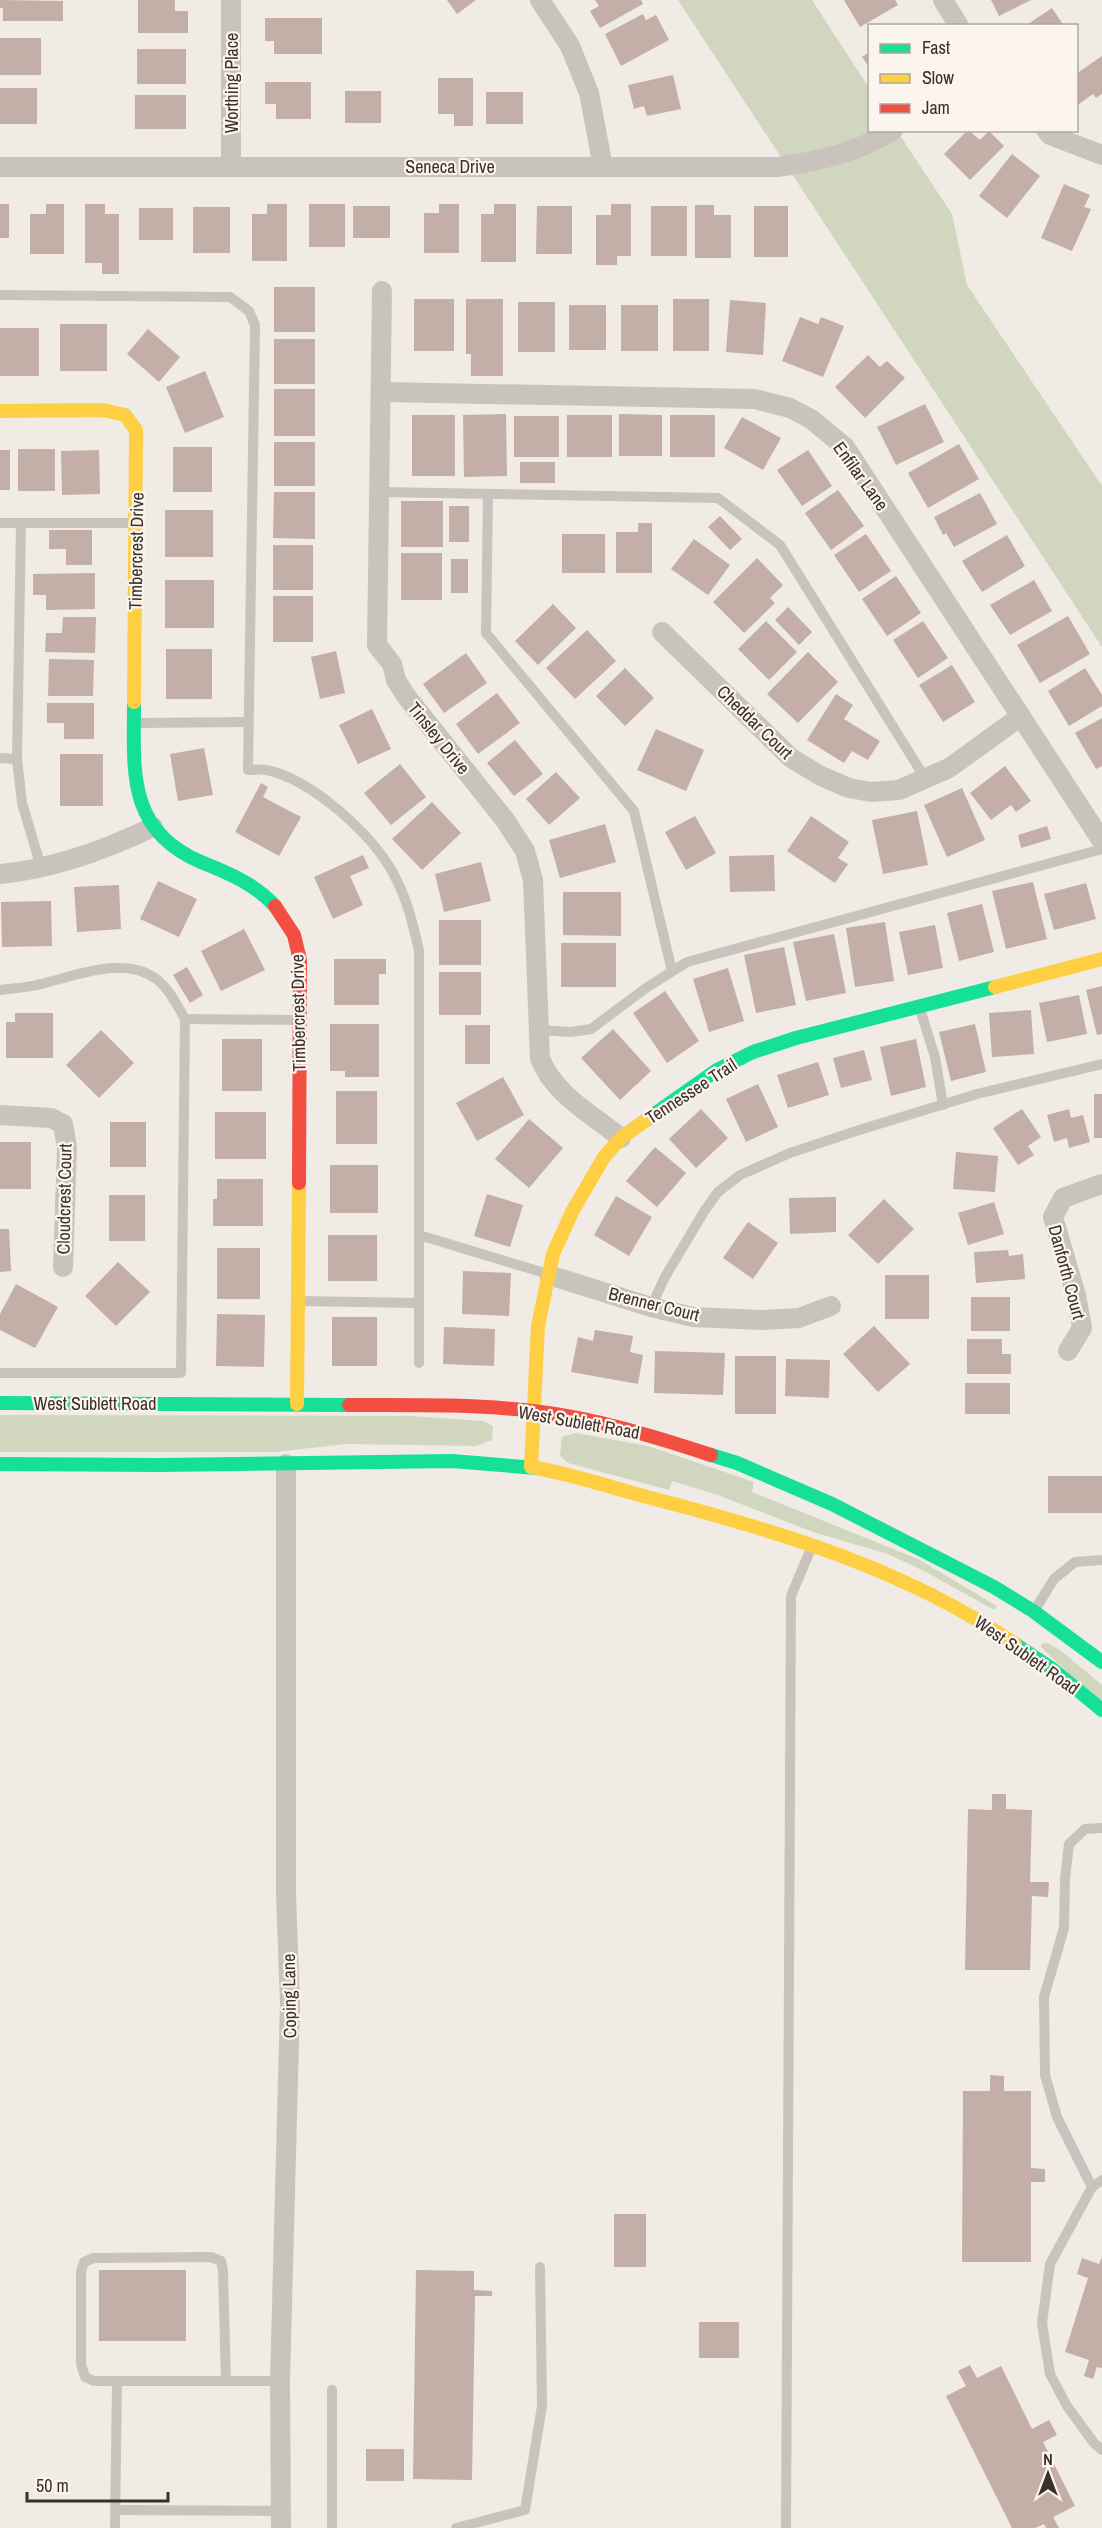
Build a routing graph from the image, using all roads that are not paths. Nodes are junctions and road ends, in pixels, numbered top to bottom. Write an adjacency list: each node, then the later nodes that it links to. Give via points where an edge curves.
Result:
1 (231, 0): 8 (street, Worthing Place)
2 (540, 0): 9 (street, via 570,46 589,93)
3 (942, 0): 4 (street)
4 (958, 24)
5 (890, 132): 9 (street, Seneca Drive, via 871,144 823,160 778,167)
6 (1048, 132): 7 (street)
7 (1102, 155)
8 (231, 165): 9 (street, Seneca Drive); 10 (street, Seneca Drive)
9 (603, 166)
10 (0, 167)
11 (382, 291): 13 (street, Tinsley Drive)
12 (0, 295): 22 (lane, via 230,297 249,311 255,325)
13 (382, 392): 15 (street, Tinsley Drive); 21 (street, Enfilar Lane, via 704,397 755,399 790,408 811,419 845,447)
14 (0, 411): 19 (main road, Timbercrest Drive, via 103,410 125,415 136,430)
15 (380, 492): 16 (lane); 38 (street, Tinsley Drive, via 377,645 392,664 406,696 525,851 533,880)
16 (488, 494): 26 (lane, via 718,498 780,545); 33 (lane, via 486,633 634,811)
17 (0, 523): 18 (lane)
18 (21, 523): 19 (lane); 25 (lane)
19 (136, 523): 23 (main road, Timbercrest Drive)
20 (662, 632): 26 (street, Cheddar Court, via 791,758 821,776 871,792 899,790)
21 (1021, 716): 26 (street, Cheddar Court, via 949,768); 28 (street, Enfilar Lane)
22 (249, 722): 23 (lane); 44 (lane, via 248,770 266,770 331,803 365,836 392,872 410,911 419,951)
23 (133, 723): 27 (main road, Timbercrest Drive, via 134,778)
24 (0, 758): 25 (lane)
25 (17, 759): 30 (lane, via 22,803)
26 (925, 778)
27 (153, 827): 30 (street, via 110,848); 37 (main road, Timbercrest Drive, via 188,856 236,876 262,893 290,925 298,948)
28 (1102, 841)
29 (1102, 849): 33 (lane, via 754,942 687,962)
30 (41, 867): 31 (street)
31 (0, 874)
32 (1102, 959): 35 (main road, Tennessee Trail)
33 (672, 971): 38 (lane, via 591,1029)
34 (0, 990): 36 (lane, via 107,968 128,968 155,978)
35 (919, 1006): 40 (lane, via 935,1057); 42 (main road, Tennessee Trail, via 753,1052 717,1070)
36 (185, 1019): 37 (lane); 53 (lane, via 181,1372)
37 (299, 1020): 47 (main road, Timbercrest Drive)
38 (540, 1030): 42 (street, Tinsley Drive, via 540,1058 546,1074)
39 (1102, 1064): 40 (lane)
40 (943, 1105): 50 (lane, via 790,1153 740,1175 718,1192 705,1210)
41 (0, 1115): 45 (street, Cloudcrest Court, via 51,1118 63,1124 67,1147)
42 (621, 1138): 46 (main road, Tennessee Trail, via 604,1157 573,1210 553,1254)
43 (1102, 1184): 51 (street, Danforth Court, via 1063,1198 1053,1217 1082,1328)
44 (419, 1235): 46 (lane); 48 (lane)
45 (63, 1267)
46 (549, 1275): 50 (street, Brenner Court); 56 (main road, Tennessee Trail, via 538,1326)
47 (298, 1301): 48 (lane); 55 (main road, Timbercrest Drive)
48 (419, 1303): 52 (lane)
49 (831, 1306): 50 (street, Brenner Court, via 799,1318 761,1320 693,1317)
50 (651, 1307)
51 (1068, 1351)
52 (419, 1363)
53 (0, 1372)
54 (0, 1402): 55 (main road, West Sublett Road)
55 (297, 1404): 56 (main road, West Sublett Road, via 435,1405)
56 (533, 1411): 59 (main road, Tennessee Trail); 62 (main road, West Sublett Road, via 638,1431 832,1503 994,1587)
57 (0, 1464): 58 (main road, West Sublett Road)
58 (286, 1464): 59 (main road, West Sublett Road, via 414,1462); 71 (street, Coping Lane, via 286,1894 290,2004)
59 (531, 1467): 60 (main road, West Sublett Road, via 705,1511)
60 (812, 1545): 62 (main road, West Sublett Road); 79 (lane, via 791,1596)
61 (1102, 1560): 62 (lane, via 1075,1562 1054,1579)
62 (1023, 1626): 63 (main road, West Sublett Road); 64 (main road, West Sublett Road)
63 (1102, 1662)
64 (1102, 1710)
65 (1102, 1828): 67 (lane, via 1085,1829 1069,1845 1064,1928 1044,1996 1045,2075 1057,2118)
66 (1102, 2180): 67 (lane)
67 (1092, 2187): 73 (lane, via 1050,2264 1042,2323 1050,2374 1067,2406)
68 (540, 2267): 78 (lane, via 542,2406 525,2510)
69 (117, 2381): 70 (lane); 70 (lane, via 85,2377 81,2364 81,2272 84,2262 94,2258 211,2257 220,2261 224,2271); 74 (lane)
70 (226, 2381): 71 (lane)
71 (280, 2381): 75 (street, Coping Lane)
72 (332, 2390): 77 (lane)
73 (1102, 2450)
74 (115, 2510): 75 (lane); 76 (lane)
75 (281, 2520)
76 (115, 2528)
77 (332, 2528)
78 (456, 2528)
79 (786, 2528)

